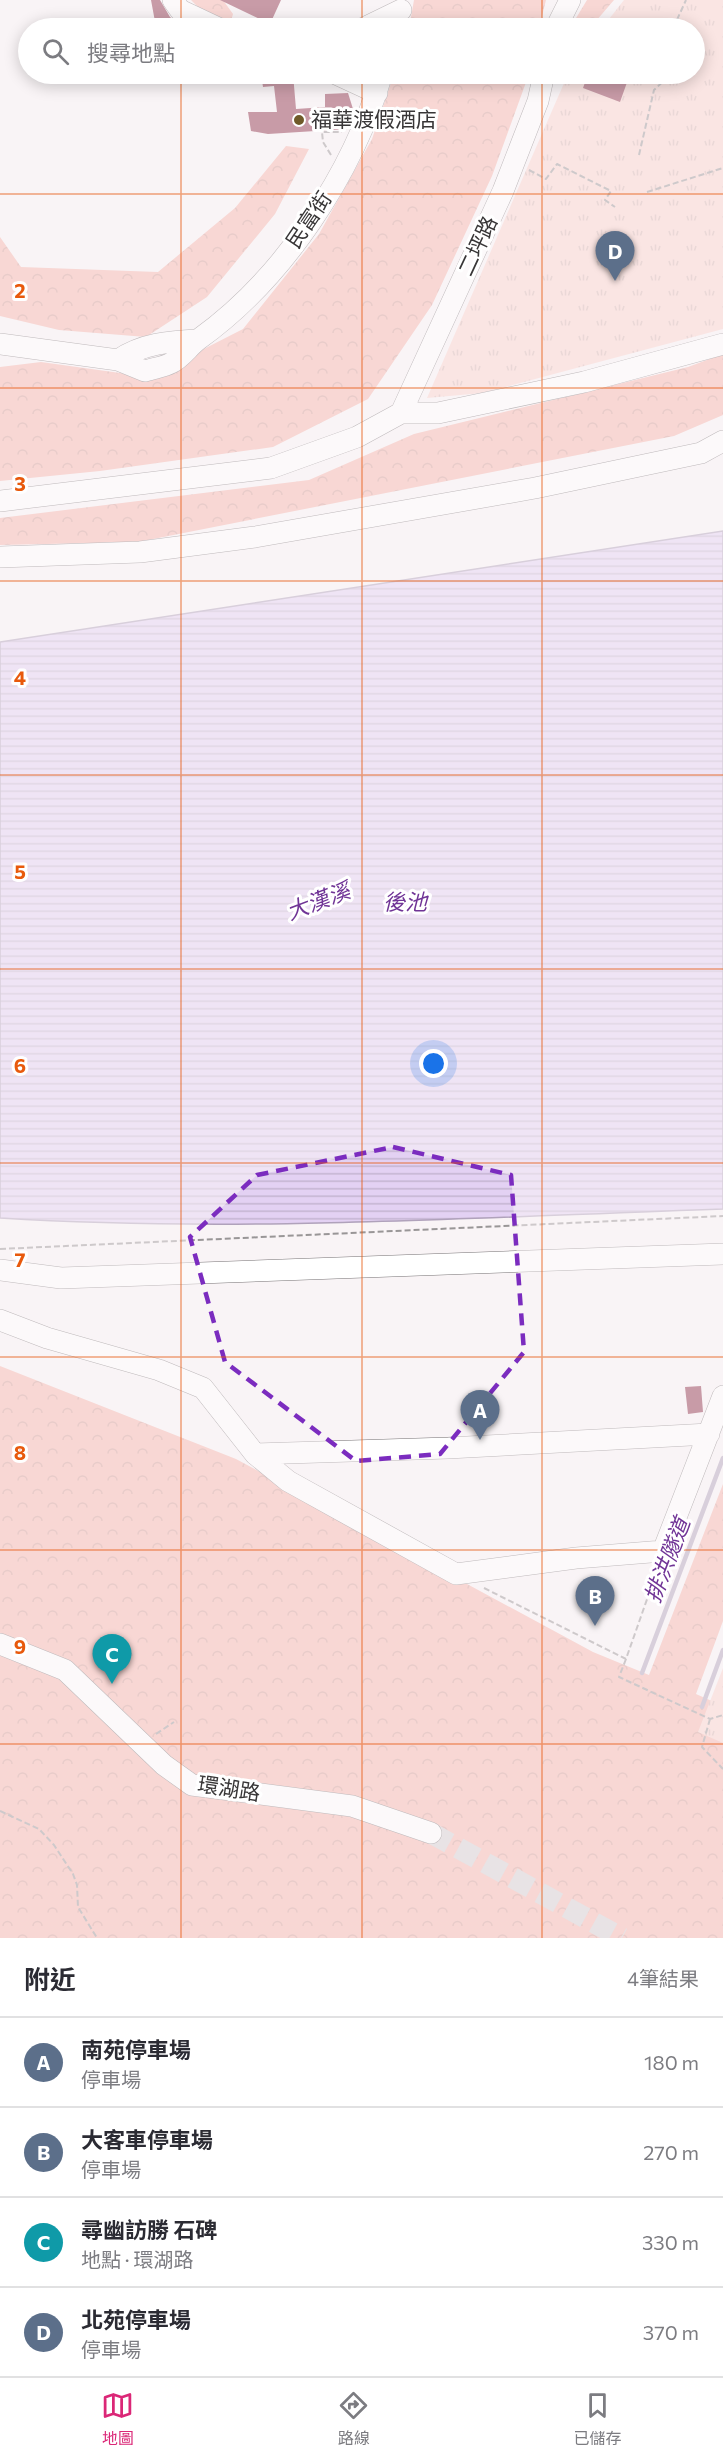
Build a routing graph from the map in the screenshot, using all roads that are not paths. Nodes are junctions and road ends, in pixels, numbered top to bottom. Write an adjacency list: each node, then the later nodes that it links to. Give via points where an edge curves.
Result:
1 (172, 0): 3 (street, via 180,10)
2 (570, 0): 4 (street)
3 (197, 18)
4 (561, 18)
5 (379, 84): 7 (street, 民富街, via 363,131 345,166 282,262 229,316 197,340 173,340 130,352 118,360)
6 (542, 84): 9 (street, 二坪路, via 503,191)
7 (0, 344)
8 (723, 345): 9 (street, via 573,384 438,413)
9 (402, 413): 11 (street, via 357,437 271,468)
10 (723, 441): 12 (street, via 700,453 535,488 255,537 140,552)
11 (0, 501)
12 (0, 557)
13 (723, 1254): 14 (street, via 61,1278)
14 (0, 1270)
15 (0, 1320): 18 (street, via 47,1338 159,1370 202,1388)
16 (723, 1396): 17 (street)
17 (709, 1434): 18 (street); 18 (street, via 663,1551 456,1574 288,1481)
18 (255, 1454)
19 (0, 1644): 20 (street, 環湖路, via 64,1670 164,1765 192,1785 352,1806)
20 (431, 1833)

